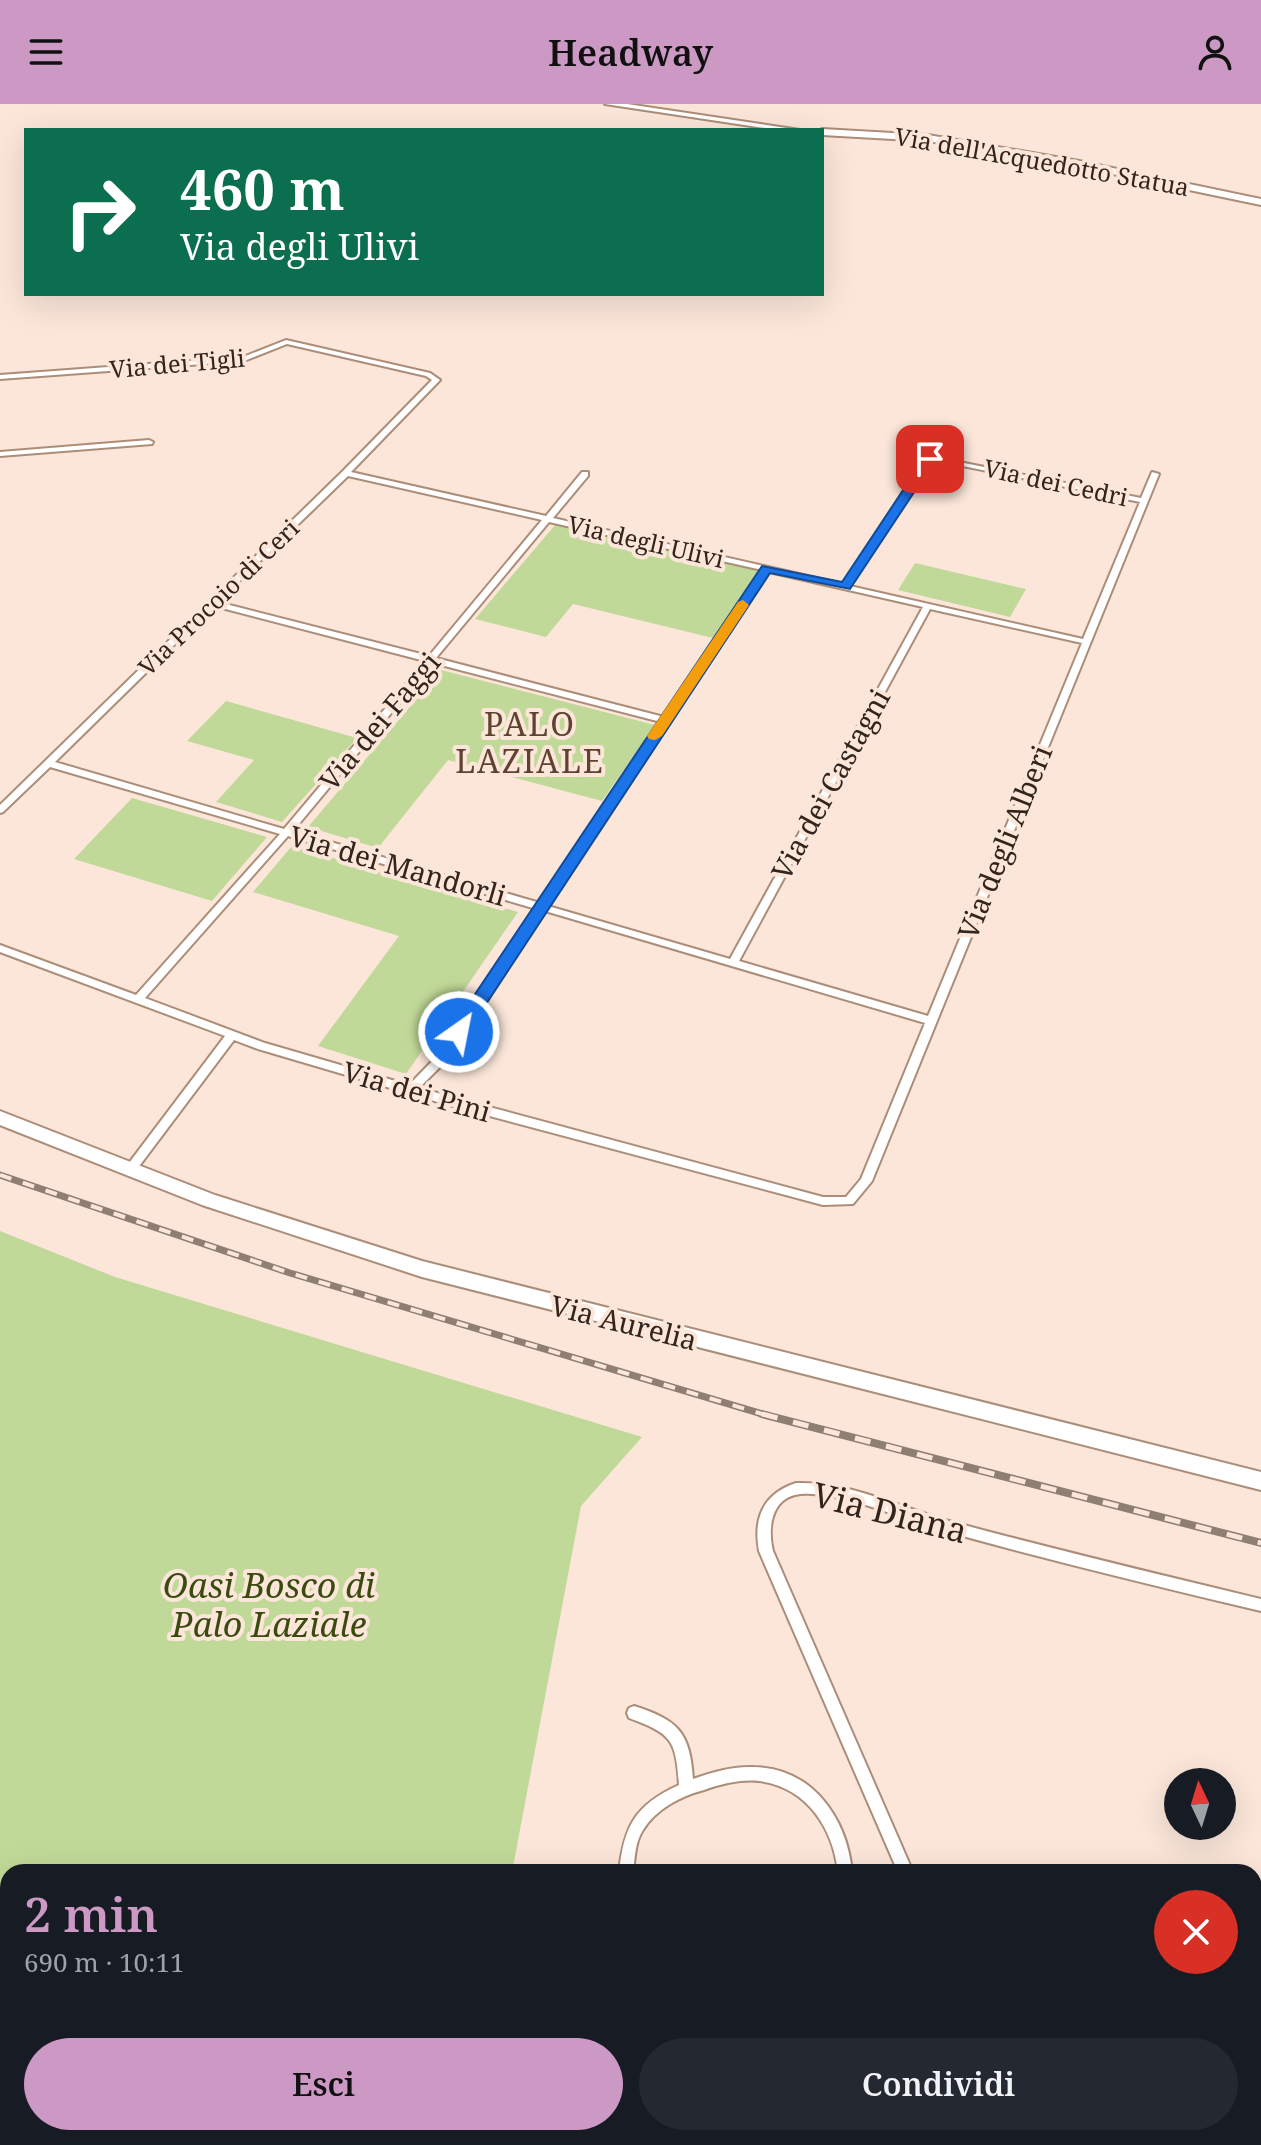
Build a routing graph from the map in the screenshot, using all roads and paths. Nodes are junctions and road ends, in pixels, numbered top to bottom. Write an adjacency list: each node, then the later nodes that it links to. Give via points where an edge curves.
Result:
1 (609, 104): 2 (street)
2 (622, 105): 3 (street)
3 (782, 128)
4 (824, 132): 5 (street, Via dell'Acquedotto Statua, via 942,140)
5 (1261, 202)
6 (0, 377): 7 (street, Via dei Tigli, via 244,359 286,342 428,374)
7 (434, 384): 10 (street, Via Procoio di Ceri)
8 (149, 442): 9 (street)
9 (0, 454)
10 (346, 473): 14 (street, Via degli Ulivi); 17 (street, Via Procoio di Ceri)
11 (585, 474): 14 (street, Via dei Faggi)
12 (1155, 474): 13 (street, Via degli Alberi)
13 (1144, 501): 16 (street, Via dei Cedri, via 932,458); 19 (street, Via degli Alberi)
14 (549, 519): 15 (street, Via degli Ulivi); 20 (street, Via dei Faggi)
15 (767, 568): 16 (street, Via degli Ulivi); 21 (street)
16 (846, 586): 18 (street, Via degli Ulivi)
17 (212, 603): 20 (street); 22 (street, Via Procoio di Ceri)
18 (928, 605): 19 (street, Via degli Ulivi); 27 (street, Via dei Castagni)
19 (1087, 642): 29 (street, Via degli Alberi)
20 (429, 659): 21 (street); 24 (street, Via dei Faggi)
21 (665, 720): 25 (street)
22 (48, 763): 23 (street, Via Procoio di Ceri); 24 (street, Via dei Mandorli)
23 (0, 810)
24 (286, 833): 25 (street, Via dei Mandorli); 28 (street, Via dei Faggi)
25 (541, 906): 27 (street, Via dei Mandorli); 31 (street, via 443,1057)
26 (0, 948): 28 (street, Via dei Pini)
27 (733, 963): 29 (street, Via dei Mandorli)
28 (137, 1000): 30 (street, Via dei Pini)
29 (931, 1021): 34 (street, Via degli Alberi, via 866,1181 854,1199)
30 (231, 1036): 31 (street, Via dei Pini); 33 (street)
31 (411, 1090): 34 (street, Via dei Pini)
32 (0, 1118): 33 (main road, Via Aurelia)
33 (130, 1170): 35 (main road, Via Aurelia, via 281,1225 482,1286)
34 (844, 1203)
35 (1261, 1481)
36 (1261, 1605): 41 (street, Via Diana, via 838,1494 801,1488 781,1495 763,1523 766,1551)
37 (634, 1713): 38 (street, via 674,1732 683,1753)
38 (686, 1788): 39 (street, via 639,1823); 40 (street, via 747,1774 791,1785 832,1821)
39 (627, 1864)
40 (844, 1864)
41 (903, 1864)

